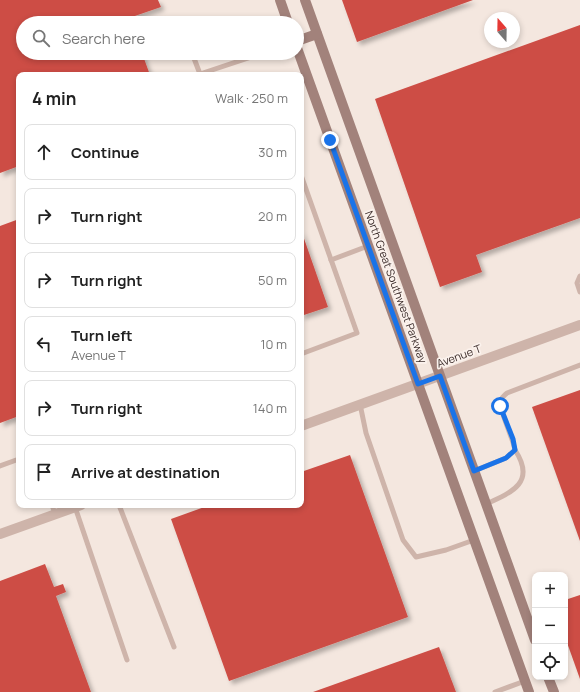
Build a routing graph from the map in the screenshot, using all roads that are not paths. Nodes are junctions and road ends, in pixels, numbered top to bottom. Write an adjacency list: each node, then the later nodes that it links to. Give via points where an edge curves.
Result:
1 (280, 0): 3 (street)
2 (305, 0): 4 (street, North Great Southwest Parkway)
3 (286, 16)
4 (317, 34): 5 (street); 19 (street, North Great Southwest Parkway)
5 (304, 39)
6 (195, 60): 9 (lane)
7 (242, 60): 10 (lane)
8 (301, 60): 12 (street, North Great Southwest Parkway)
9 (199, 72)
10 (206, 72)
11 (304, 184): 13 (lane)
12 (368, 246): 13 (lane); 20 (street, North Great Southwest Parkway)
13 (331, 260): 17 (lane, via 356,333)
14 (580, 276): 15 (lane, via 577,283)
15 (580, 292)
16 (580, 325): 19 (street, Avenue T)
17 (304, 353)
18 (580, 365): 23 (lane, via 507,393 501,398 500,406)
19 (440, 376): 20 (street, Avenue T); 26 (street, North Great Southwest Parkway)
20 (418, 384): 21 (street, Avenue T); 33 (street, North Great Southwest Parkway)
21 (360, 404): 22 (street, Avenue T); 33 (lane, via 366,433 403,540 416,557)
22 (304, 425)
23 (515, 450): 26 (lane, via 506,458); 27 (lane, via 522,460 524,472 520,483 511,493)
24 (16, 460): 25 (lane)
25 (0, 466)
26 (474, 471): 27 (street, North Great Southwest Parkway)
27 (486, 504): 34 (street, North Great Southwest Parkway)
28 (66, 508): 31 (street)
29 (79, 508): 36 (lane)
30 (120, 508): 35 (lane)
31 (54, 510): 32 (street)
32 (0, 534)
33 (474, 540): 38 (street, North Great Southwest Parkway)
34 (532, 632)
35 (174, 647)
36 (127, 660)
37 (549, 680): 41 (street)
38 (525, 681): 39 (lane); 40 (street, North Great Southwest Parkway)
39 (495, 692)
40 (529, 692)
41 (554, 692)

